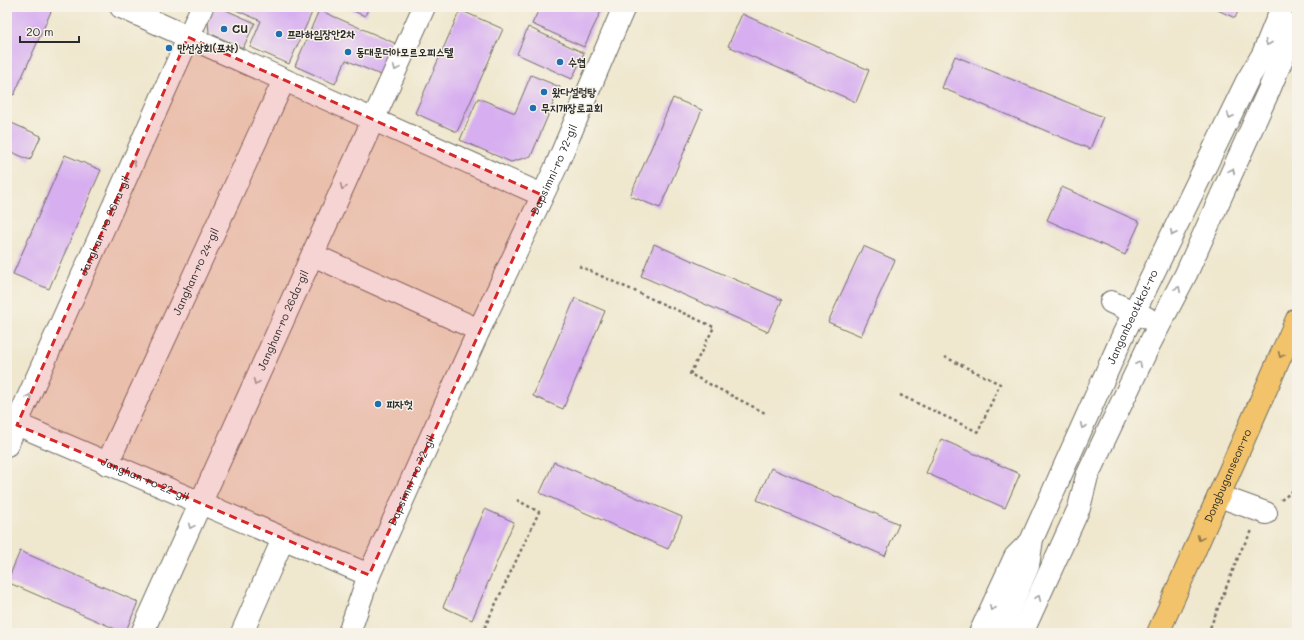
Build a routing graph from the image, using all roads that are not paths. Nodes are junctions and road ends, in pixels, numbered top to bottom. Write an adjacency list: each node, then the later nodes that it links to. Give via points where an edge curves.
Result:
1 (121, 7): 7 (street)
2 (202, 7): 7 (street, Janghan-ro 26na-gil)
3 (424, 7): 9 (street, Janghan-ro 26da-gil, one-way to 9)
4 (624, 7): 10 (street, Dapsimni-ro 72-gil)
5 (1282, 7): 13 (street, Janganbeotkkot-ro, one-way to 13, via 1263,54 1247,81)
6 (1297, 23): 15 (street, one-way to 6, via 1186,274)
7 (188, 37): 8 (street); 17 (street, Janghan-ro 26na-gil, one-way to 7)
8 (284, 80): 9 (street); 19 (street, Janghan-ro 24-gil)
9 (373, 120): 10 (street); 11 (street, Janghan-ro 26da-gil, one-way to 11)
10 (542, 195): 16 (street, Dapsimni-ro 72-gil)
11 (313, 255): 16 (street); 21 (street, Janghan-ro 26da-gil, one-way to 21)
12 (1111, 302): 13 (street)
13 (1134, 312): 15 (street); 24 (street, Janganbeotkkot-ro, one-way to 24)
14 (1297, 319): 20 (highway, Dongbuganseon-ro, one-way to 20)
15 (1159, 324): 31 (street, one-way to 15, via 1079,508 1087,476)
16 (479, 330): 25 (street, Dapsimni-ro 72-gil)
17 (12, 423): 18 (street, Janghan-ro 26na-gil); 19 (street, Janghan-ro 22-gil)
18 (7, 445)
19 (107, 464): 21 (street, Janghan-ro 22-gil)
20 (1219, 496): 22 (street); 32 (highway, Dongbuganseon-ro, one-way to 32)
21 (202, 503): 23 (street, Janghan-ro 22-gil); 26 (street, Janghan-ro 26da-gil, one-way to 26)
22 (1266, 513)
23 (283, 538): 25 (street, Janghan-ro 22-gil); 27 (street)
24 (1032, 539): 29 (street, one-way to 29, via 1015,557); 30 (street, Janganbeotkkot-ro, via 1028,566)
25 (369, 575): 28 (street, Dapsimni-ro 72-gil)
26 (142, 633)
27 (242, 633)
28 (349, 633)
29 (980, 633)
30 (999, 633)
31 (1022, 633)
32 (1158, 633)

